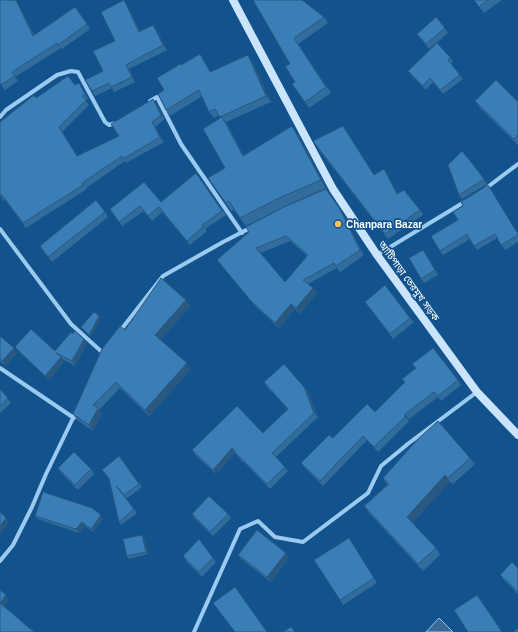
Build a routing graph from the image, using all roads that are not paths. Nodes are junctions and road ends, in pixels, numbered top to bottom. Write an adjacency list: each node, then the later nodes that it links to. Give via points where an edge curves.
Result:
1 (233, 0): 11 (main road, আটিপাড়া তেরমুখ সড়ক, via 330,190)
2 (145, 104): 10 (street, via 157,97 181,144)
3 (0, 117): 4 (street, via 6,110 57,76 71,71 78,72 105,122 109,125)
4 (121, 120)
5 (518, 164): 6 (street)
6 (480, 193)
7 (473, 197): 11 (street)
8 (254, 226): 10 (street)
9 (0, 229): 14 (street, via 71,324)
10 (242, 233): 12 (street, via 163,276)
11 (377, 255): 17 (main road, আটিপাড়া তেরমুখ সড়ক)
12 (117, 335)
13 (108, 347): 14 (street)
14 (103, 353): 15 (street)
15 (100, 360)
16 (0, 368): 19 (street)
17 (477, 392): 20 (main road, আটিপাড়া তেরমুখ সড়ক); 22 (street, via 381,466 368,493 303,542 275,537 258,521 240,529)
18 (77, 411): 19 (street)
19 (74, 418): 21 (street, via 13,545)
20 (518, 435)
21 (0, 561)
22 (194, 632)

